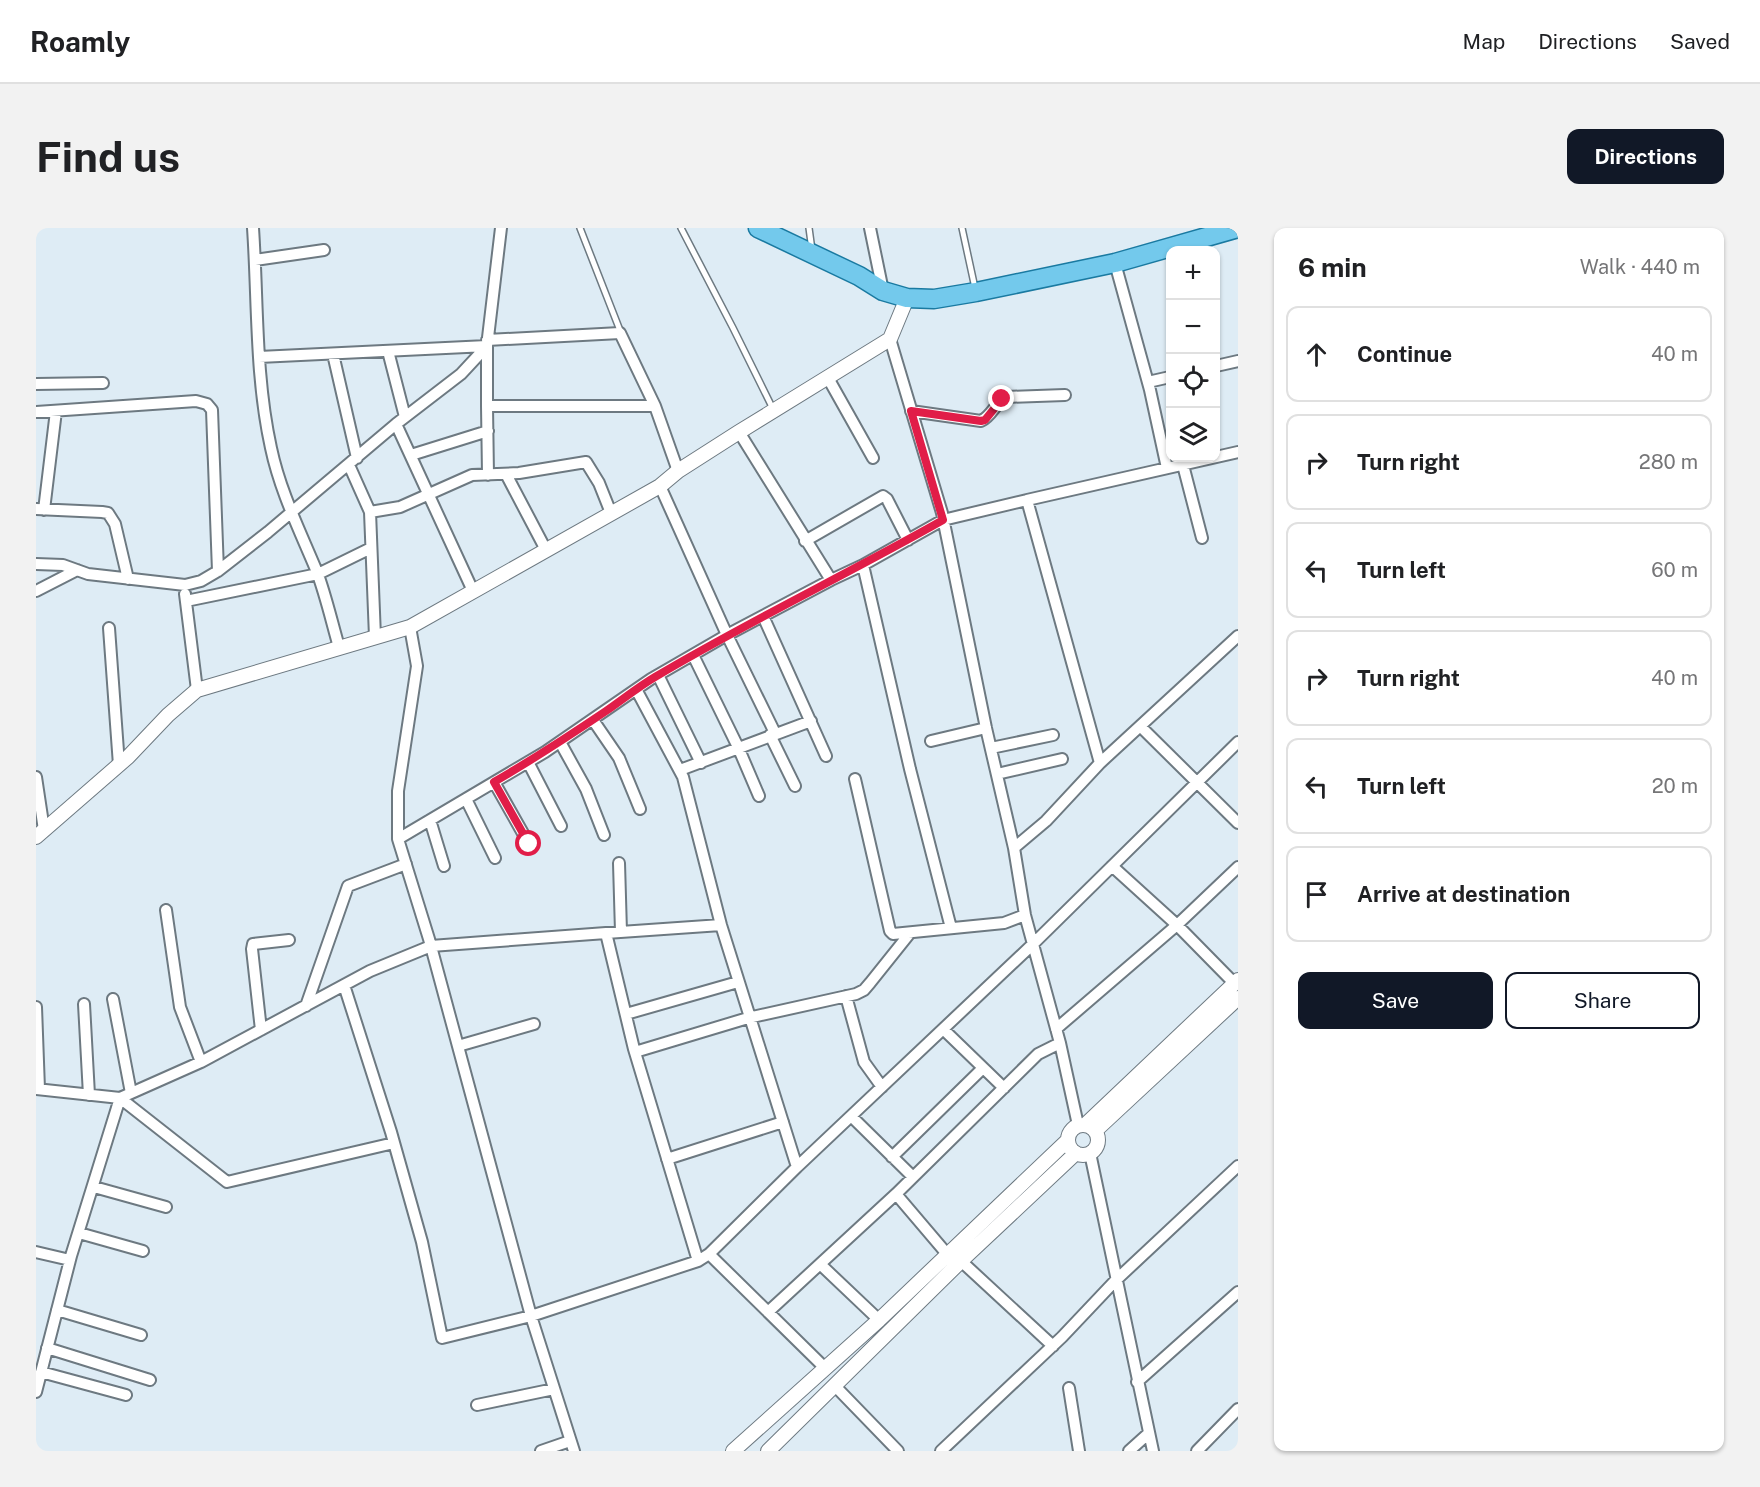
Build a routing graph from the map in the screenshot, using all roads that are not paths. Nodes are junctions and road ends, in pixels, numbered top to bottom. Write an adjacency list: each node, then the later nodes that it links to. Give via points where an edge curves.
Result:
1 (253, 228): 12 (street)
2 (501, 228): 19 (street)
3 (580, 228): 17 (lane)
4 (681, 228): 36 (lane)
5 (758, 228): 11 (main road)
6 (808, 228): 11 (lane)
7 (870, 228): 14 (street)
8 (962, 228): 15 (lane)
9 (1238, 228): 13 (main road)
10 (324, 250): 12 (street)
11 (813, 254): 14 (main road)
12 (255, 260): 22 (street)
13 (1115, 263): 15 (main road); 27 (street)
14 (883, 291): 16 (main road)
15 (976, 292): 16 (main road, via 934,299)
16 (907, 298): 18 (street)
17 (621, 335): 19 (street, via 618,332); 32 (street)
18 (890, 339): 25 (street); 34 (street)
19 (487, 343): 20 (street); 31 (street); 37 (street, via 461,374)
20 (388, 351): 21 (street); 37 (street)
21 (333, 354): 22 (street); 43 (street)
22 (259, 357): 54 (street, via 271,448)
23 (1238, 361): 24 (street)
24 (1220, 365)
25 (828, 378): 36 (street); 42 (street)
26 (1166, 378): 27 (street)
27 (1148, 382): 45 (street)
28 (103, 383): 29 (street)
29 (36, 384)
30 (1065, 395): 34 (street, via 1006,397 981,421)
31 (487, 406): 32 (street); 38 (street)
32 (655, 406): 46 (street)
33 (56, 411): 35 (street); 52 (street); 65 (street, via 196,401 207,404 212,410)
34 (911, 411): 56 (street)
35 (36, 412)
36 (774, 412): 39 (street)
37 (401, 421): 41 (street); 43 (street)
38 (488, 431): 41 (street); 48 (street)
39 (739, 432): 46 (street); 59 (street)
40 (1238, 452): 44 (street)
41 (411, 455): 50 (street)
42 (873, 458)
43 (353, 462): 53 (street); 54 (street)
44 (1183, 465): 45 (street); 57 (street)
45 (1167, 468): 51 (street)
46 (678, 471): 49 (street)
47 (506, 474): 48 (street); 55 (street, via 586,462); 61 (street)
48 (488, 475): 50 (street, via 472,476)
49 (660, 486): 55 (street); 76 (street)
50 (427, 494): 53 (street, via 400,507); 71 (street)
51 (1027, 500): 56 (street); 99 (street)
52 (40, 510): 67 (street, via 108,513 115,524)
53 (370, 512): 60 (street)
54 (291, 513): 65 (street); 66 (street)
55 (611, 513): 61 (street)
56 (943, 520): 58 (street); 87 (street)
57 (1202, 538)
58 (908, 540): 59 (street, via 883,496); 63 (street)
59 (805, 541): 68 (street)
60 (371, 548): 66 (street); 78 (street)
61 (546, 550): 71 (street)
62 (36, 564): 64 (street)
63 (863, 565): 68 (street); 129 (street)
64 (77, 570): 67 (street); 70 (street)
65 (218, 571): 69 (street)
66 (318, 574): 72 (street); 79 (street)
67 (128, 579): 69 (street)
68 (831, 580): 73 (street)
69 (185, 585): 72 (street)
70 (36, 591)
71 (473, 591): 74 (street)
72 (186, 601): 82 (street)
73 (763, 616): 76 (street); 85 (street)
74 (410, 627): 78 (street); 116 (street, via 417,666 398,791)
75 (109, 628): 100 (street)
76 (727, 635): 80 (street); 88 (street)
77 (1238, 636): 86 (street)
78 (375, 637): 79 (street)
79 (339, 647): 82 (street)
80 (693, 655): 81 (street); 93 (street)
81 (658, 675): 83 (street); 98 (street)
82 (197, 690): 100 (street)
83 (637, 691): 84 (street); 101 (street)
84 (593, 720): 91 (street); 110 (street, via 619,758)
85 (811, 721): 88 (street); 95 (street)
86 (1141, 727): 99 (street); 106 (street)
87 (986, 728): 90 (street); 94 (street)
88 (772, 734): 93 (street); 107 (street)
89 (1053, 735): 94 (street)
90 (931, 741)
91 (560, 742): 97 (street); 115 (street)
92 (1238, 742): 106 (street)
93 (738, 747): 98 (street); 108 (street)
94 (991, 748): 102 (street)
95 (826, 756)
96 (1062, 759): 102 (street)
97 (528, 762): 105 (street); 113 (street)
98 (701, 763): 101 (street)
99 (1100, 763): 118 (street, via 1046,821)
100 (119, 765): 114 (street)
101 (680, 770): 127 (street)
102 (997, 774): 118 (street)
103 (36, 777): 114 (street)
104 (855, 779): 132 (street, via 890,932)
105 (494, 782): 109 (street); 117 (street)
106 (1197, 782): 112 (street); 123 (street)
107 (795, 786)
108 (759, 796)
109 (466, 799): 111 (street); 119 (street)
110 (640, 809)
111 (430, 820): 116 (street); 122 (street)
112 (1238, 823)
113 (561, 826)
114 (40, 834)
115 (604, 835)
116 (399, 839): 121 (street)
117 (529, 844)
118 (1014, 848): 126 (street)
119 (495, 858)
120 (619, 862): 130 (street)
121 (406, 864): 135 (street); 143 (street, via 348,886)
122 (444, 866)
123 (1112, 866): 128 (street); 134 (street)
124 (1238, 867): 128 (street)
125 (166, 910): 154 (street, via 180,1007)
126 (1025, 915): 129 (street, via 1004,923); 134 (street)
127 (721, 925): 130 (street); 136 (street)
128 (1177, 926): 137 (street); 149 (street)
129 (951, 927): 132 (street)
130 (621, 932): 131 (street)
131 (606, 933): 135 (street); 145 (street)
132 (910, 933): 139 (street, via 864,990)
133 (290, 940): 150 (street, via 254,944 252,949)
134 (1033, 944): 148 (street); 149 (street)
135 (431, 946): 138 (street); 152 (street)
136 (738, 982): 145 (street); 146 (street)
137 (1236, 982): 164 (street)
138 (344, 985): 143 (street); 166 (street)
139 (846, 996): 146 (street); 156 (street, via 864,1062)
140 (1238, 998): 164 (street)
141 (113, 999): 159 (street)
142 (84, 1004): 160 (street)
143 (306, 1006): 150 (street)
144 (36, 1007): 158 (street)
145 (626, 1014): 153 (street)
146 (748, 1018): 153 (street); 163 (street)
147 (534, 1024): 152 (street)
148 (943, 1029): 155 (street); 156 (street)
149 (1056, 1029): 151 (street)
150 (261, 1030): 154 (street)
151 (1060, 1043): 157 (street, via 1038,1053); 164 (street)
152 (458, 1046): 189 (street)
153 (635, 1052): 169 (street)
154 (201, 1062): 159 (street)
155 (983, 1068): 157 (street); 168 (street)
156 (882, 1087): 162 (street)
157 (1004, 1088): 172 (street)
158 (37, 1089): 160 (street)
159 (131, 1093): 161 (street)
160 (89, 1095): 161 (street)
161 (120, 1098): 166 (street, via 227,1182); 173 (street)
162 (851, 1116): 168 (street); 171 (street)
163 (783, 1122): 169 (street); 171 (street)
164 (1086, 1127): 165 (street, via 1071,1131); 167 (street, via 1098,1136 1097,1146)
165 (1068, 1140): 167 (street, via 1069,1145); 180 (street)
166 (394, 1143): 189 (street, via 422,1242 442,1338)
167 (1083, 1153): 183 (street); 185 (street)
168 (892, 1157): 172 (street)
169 (667, 1159): 182 (street)
170 (1238, 1166): 185 (street)
171 (797, 1167): 179 (street)
172 (913, 1178): 174 (street)
173 (94, 1186): 175 (street); 176 (street)
174 (896, 1194): 180 (street); 184 (street)
175 (166, 1207)
176 (79, 1233): 177 (street); 181 (street)
177 (143, 1251)
178 (36, 1252): 181 (street)
179 (709, 1254): 182 (street); 188 (street)
180 (947, 1254): 190 (street)
181 (70, 1260): 187 (street)
182 (698, 1261): 189 (street)
183 (961, 1261): 192 (street); 198 (street)
184 (820, 1264): 188 (street); 190 (street)
185 (1115, 1281): 192 (street); 197 (street)
186 (1238, 1292): 197 (street)
187 (57, 1310): 191 (street); 193 (street)
188 (768, 1312): 194 (street)
189 (531, 1316): 201 (street)
190 (879, 1320): 194 (street)
191 (141, 1335)
192 (1053, 1346): 213 (street)
193 (47, 1348): 195 (street); 196 (street)
194 (825, 1368): 199 (street)
195 (39, 1376): 202 (street); 203 (street)
196 (150, 1380)
197 (1137, 1382): 207 (street)
198 (835, 1386): 204 (street); 212 (street)
199 (804, 1387): 204 (street); 210 (street)
200 (1069, 1388): 214 (street)
201 (554, 1389): 205 (street); 208 (street)
202 (36, 1392)
203 (126, 1395)
204 (819, 1402): 211 (street)
205 (477, 1405)
206 (1238, 1409): 217 (street)
207 (1149, 1433): 215 (street); 216 (street)
208 (572, 1446): 209 (street)
209 (542, 1451)
210 (733, 1451)
211 (768, 1451)
212 (898, 1451)
213 (941, 1451)
214 (1078, 1451)
215 (1129, 1451)
216 (1152, 1451)
217 (1197, 1451)

